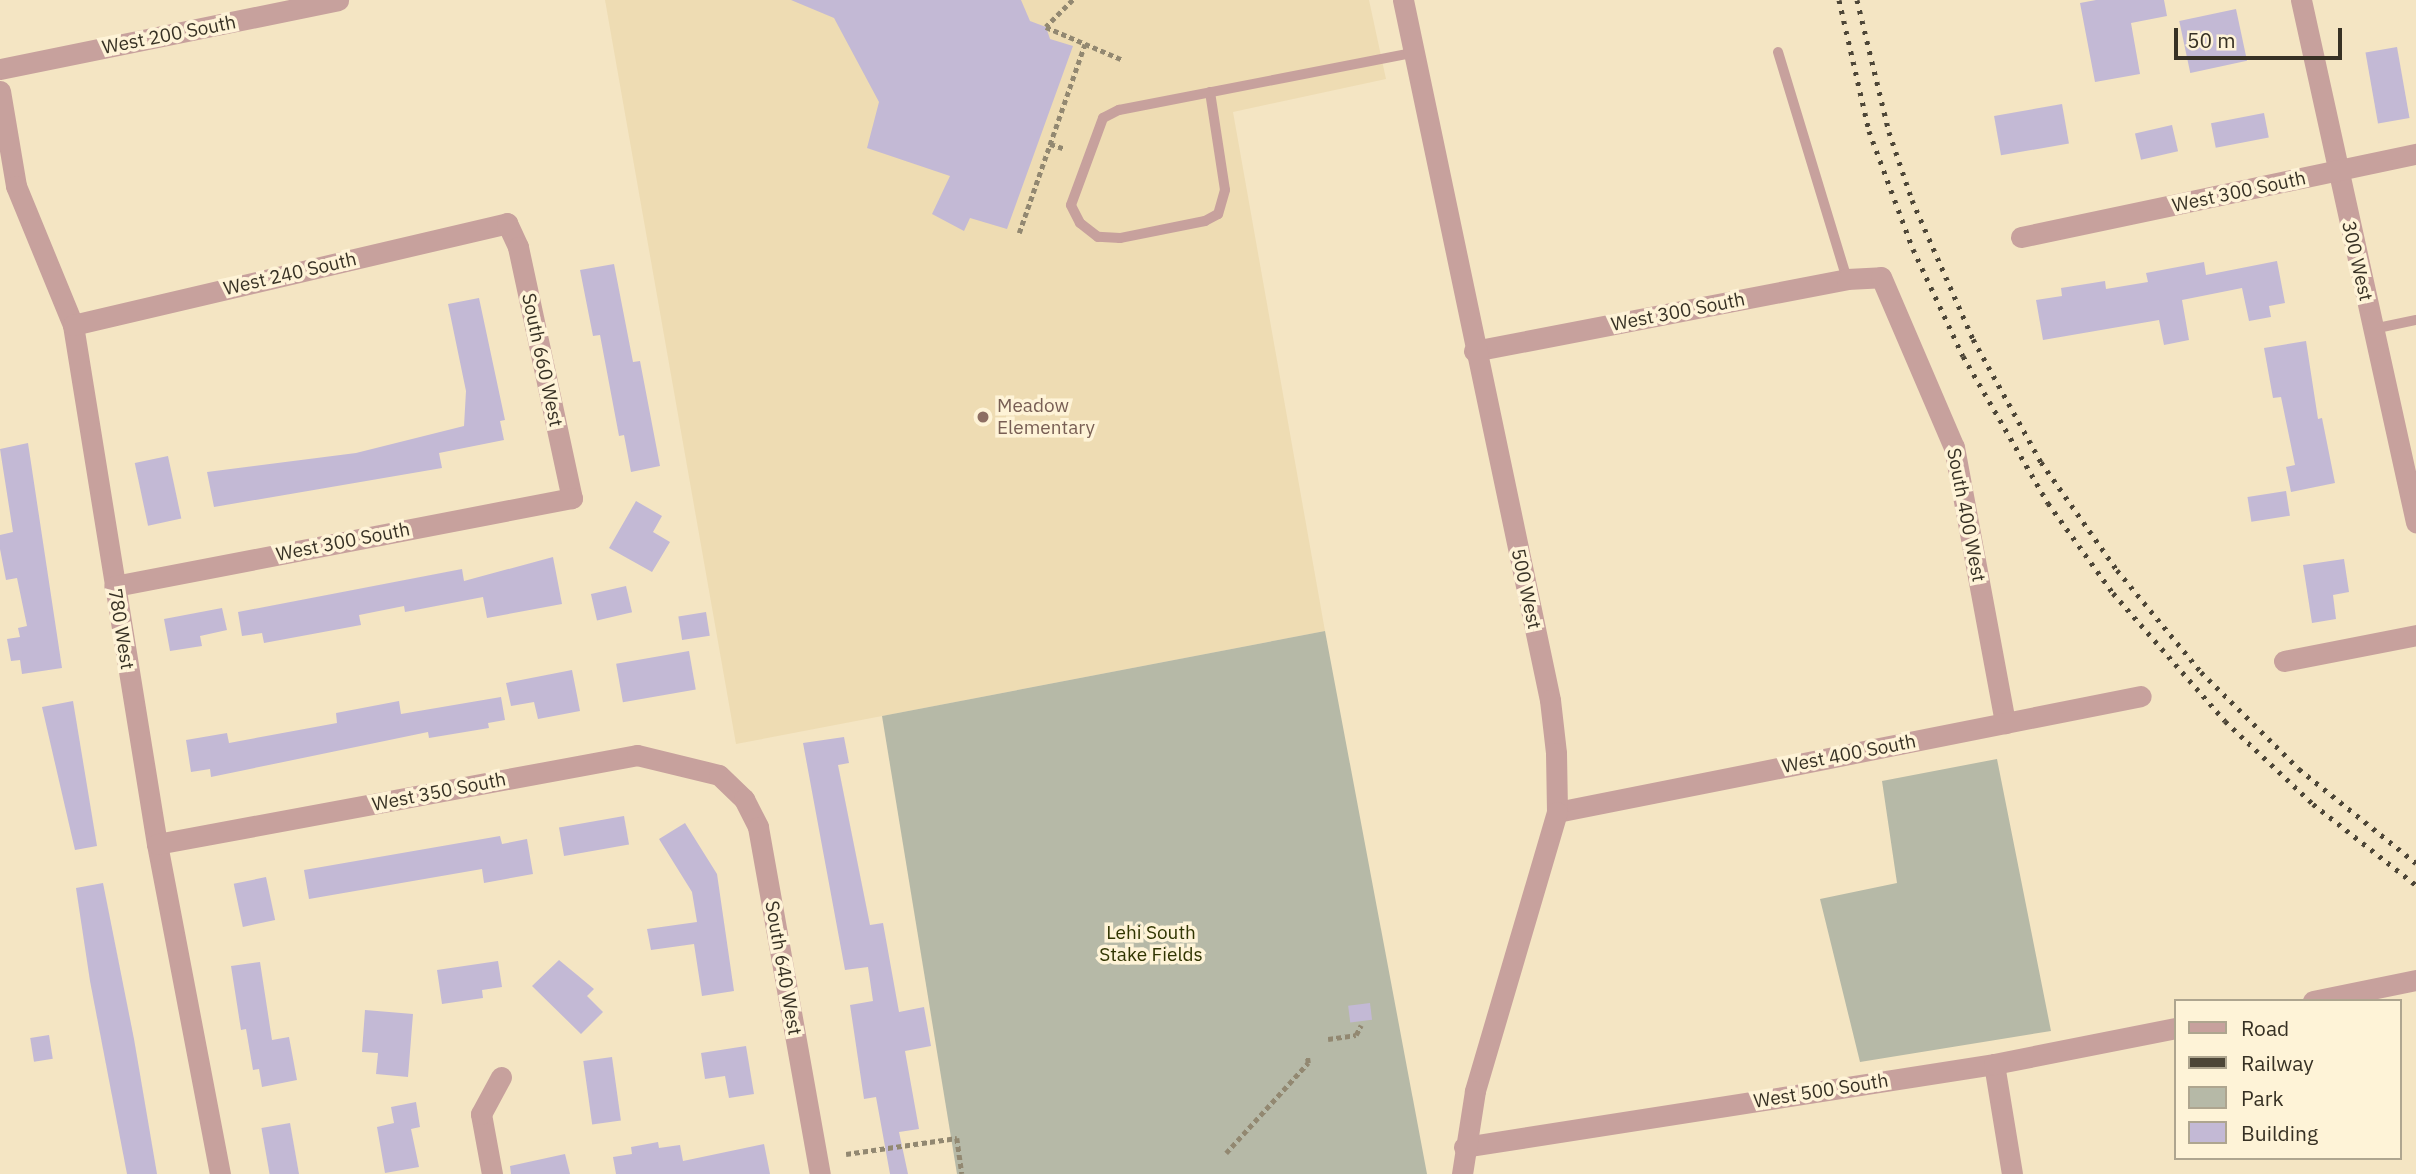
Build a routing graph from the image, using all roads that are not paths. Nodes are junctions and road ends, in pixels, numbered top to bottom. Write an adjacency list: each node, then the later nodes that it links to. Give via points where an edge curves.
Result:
1 (1403, 0): 5 (street, 500 West)
2 (2301, 0): 10 (street, 300 West)
3 (338, 1): 6 (street, West 200 South)
4 (1778, 52): 14 (lane)
5 (1413, 53): 8 (lane); 18 (street, 500 West)
6 (0, 69)
7 (0, 91): 16 (street, 780 West, via 16,186)
8 (1210, 92): 8 (lane, via 1119,110 1103,118 1071,205 1080,223 1098,237 1120,238 1205,221 1217,214 1225,190)
9 (2416, 154): 10 (street, West 300 South)
10 (2337, 171): 12 (street, West 300 South); 17 (street, 300 West)
11 (507, 223): 16 (street, West 240 South); 19 (street, South 660 West, via 518,247)
12 (2021, 237)
13 (1881, 277): 14 (street, West 300 South); 25 (street, South 400 West, via 1954,447)
14 (1847, 279): 18 (street, West 300 South)
15 (2416, 320): 17 (lane)
16 (73, 325): 21 (street, 780 West)
17 (2373, 329): 20 (street, 300 West)
18 (1474, 351): 27 (street, 500 West, via 1550,700)
19 (572, 498): 21 (street, West 300 South)
20 (2416, 522)
21 (114, 586): 28 (street, 780 West)
22 (2416, 635): 23 (street)
23 (2284, 661)
24 (2141, 696): 25 (street, West 400 South)
25 (2005, 723): 27 (street, West 400 South)
26 (719, 775): 28 (street, West 350 South, via 637,755); 37 (street, South 640 West, via 744,799 758,827)
27 (1558, 812): 34 (street, 500 West, via 1475,1091)
28 (157, 844): 35 (street, 780 West)
29 (2416, 980): 30 (street)
30 (2323, 999)
31 (2174, 1028): 32 (street, West 500 South)
32 (1994, 1064): 34 (street, West 500 South); 39 (street)
33 (501, 1077): 36 (street, via 481,1114)
34 (1464, 1147): 38 (street, 500 West)
35 (219, 1174)
36 (492, 1174)
37 (820, 1174)
38 (1462, 1174)
39 (2012, 1174)

